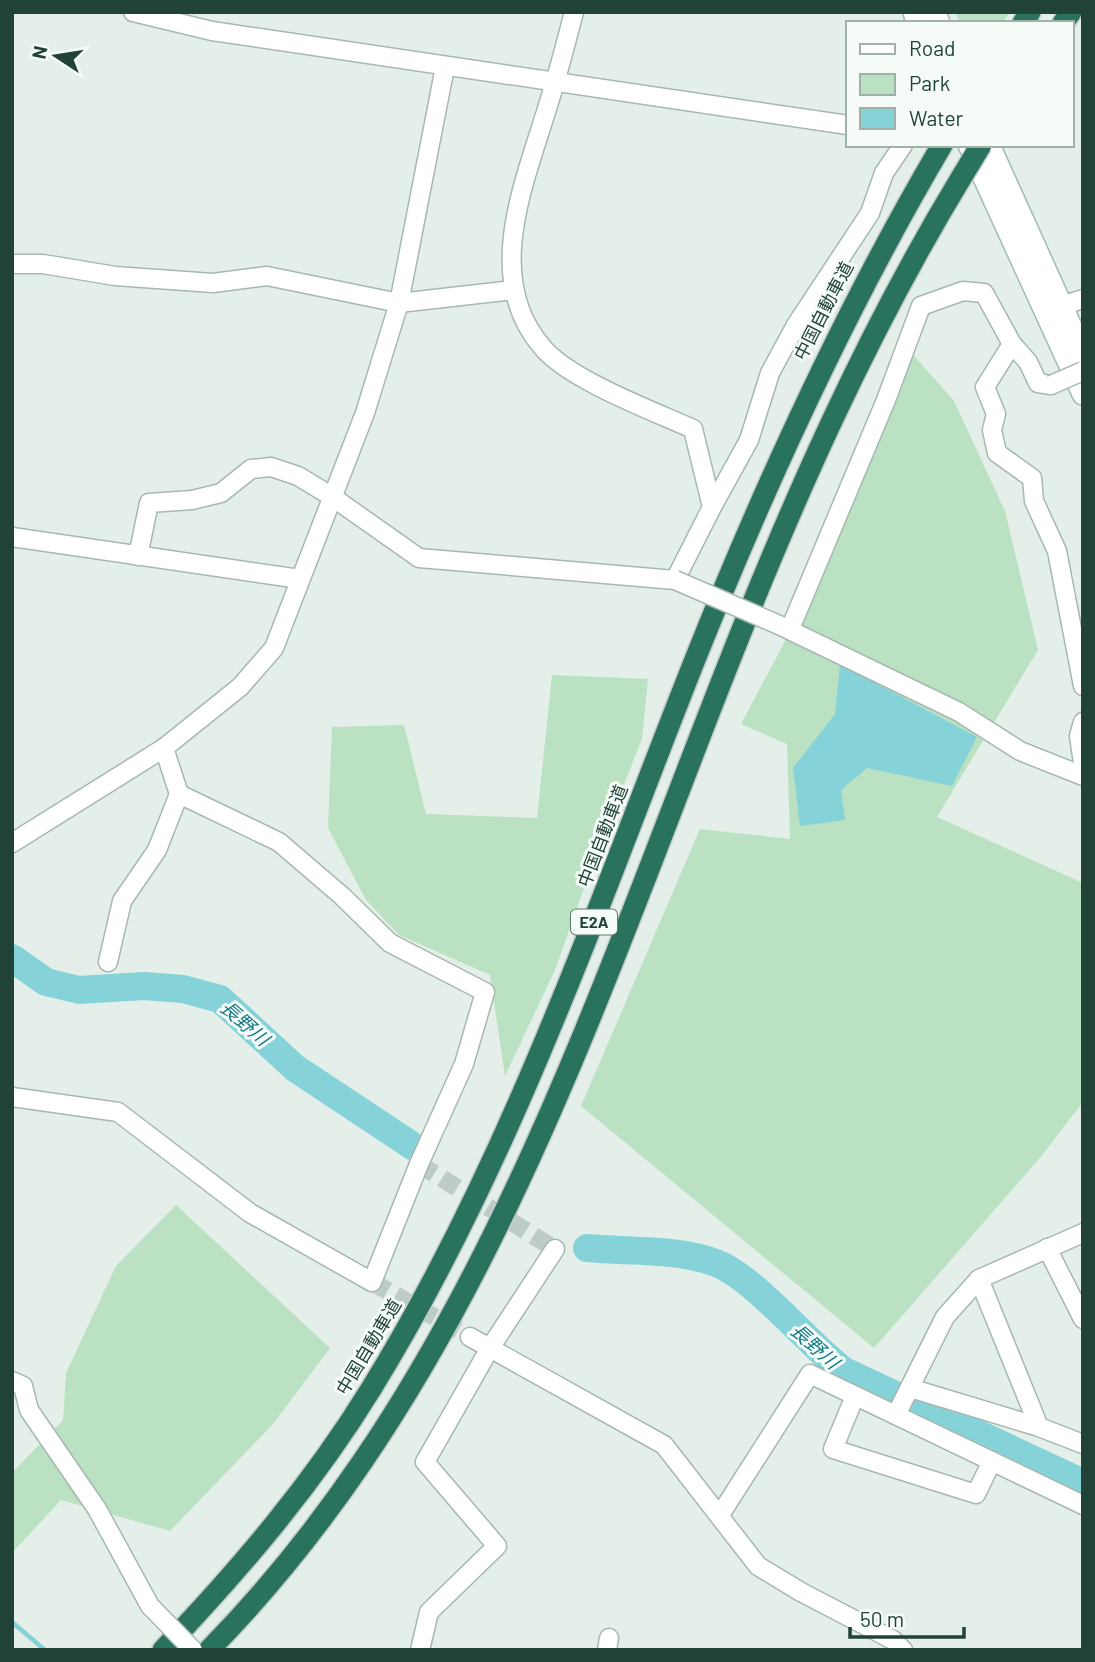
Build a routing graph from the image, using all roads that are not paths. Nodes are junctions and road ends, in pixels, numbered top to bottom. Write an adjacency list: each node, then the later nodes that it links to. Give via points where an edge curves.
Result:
1 (133, 12): 3 (street, via 212,31)
2 (574, 12): 4 (street)
3 (445, 67): 4 (street); 14 (street)
4 (556, 82): 5 (street); 12 (street, via 515,212)
5 (846, 125)
6 (902, 147): 21 (street, via 884,173 870,214 796,325 770,373 749,440)
7 (941, 147): 52 (highway, 中国自動車道 / E2A, via 865,280 772,473 553,1026 466,1216 377,1379 322,1464 269,1533)
8 (970, 147): 19 (street)
9 (980, 147): 54 (highway, E2A, bridge, via 895,293 802,484 583,1039 498,1228 452,1317 349,1481 293,1555)
10 (990, 147): 15 (street)
11 (12, 264): 14 (street, via 214,283 267,276)
12 (513, 290): 14 (street); 21 (street, via 526,325 544,350 588,381 692,429)
13 (1083, 299): 15 (street)
14 (398, 303): 20 (street, via 365,413)
15 (1061, 306): 17 (street)
16 (1012, 344): 18 (street, bridge, via 1038,383 1051,385); 26 (street, via 984,292 963,291 921,306 886,400); 27 (street, via 985,387 996,414 992,430 997,453 1032,478 1034,501 1057,551)
17 (1083, 353)
18 (1083, 372)
19 (1083, 394)
20 (331, 496): 23 (street, via 298,476 271,467 251,469 220,493 149,503); 24 (street); 25 (street, via 419,558)
21 (712, 507): 25 (street)
22 (12, 537): 23 (street)
23 (138, 556): 24 (street)
24 (300, 579): 29 (street, via 274,648 240,687)
25 (676, 580): 26 (street, bridge)
26 (785, 627): 31 (street, via 958,712 1020,751)
27 (1083, 685)
28 (1083, 722): 30 (street, via 1079,736)
29 (164, 748): 32 (street); 33 (street)
30 (1083, 763)
31 (1083, 776)
32 (179, 794): 34 (street, via 157,850 121,901); 35 (street, via 279,842 390,943 485,992 464,1065 372,1282 250,1213 118,1112)
33 (12, 843)
34 (108, 962)
35 (12, 1097)
36 (1083, 1233): 37 (street)
37 (1046, 1248): 39 (street); 40 (street)
38 (555, 1249): 42 (street)
39 (979, 1279): 44 (street, via 945,1317); 47 (street)
40 (1083, 1319)
41 (470, 1337): 42 (street)
42 (490, 1348): 51 (street, via 664,1445); 55 (street, via 425,1462 497,1546 429,1612)
43 (12, 1381): 53 (street, bridge, via 23,1386 29,1410 96,1510 150,1606)
44 (910, 1388): 46 (street); 47 (street)
45 (855, 1396): 46 (street); 49 (street, via 833,1449 976,1494); 51 (street, via 810,1374)
46 (896, 1415): 49 (street)
47 (1039, 1427): 48 (street)
48 (1083, 1444)
49 (992, 1461): 50 (street)
50 (1083, 1505)
51 (720, 1515): 56 (street, via 758,1566 893,1640)
52 (163, 1650)
53 (193, 1650)
54 (209, 1650)
55 (420, 1650)
56 (903, 1650)

